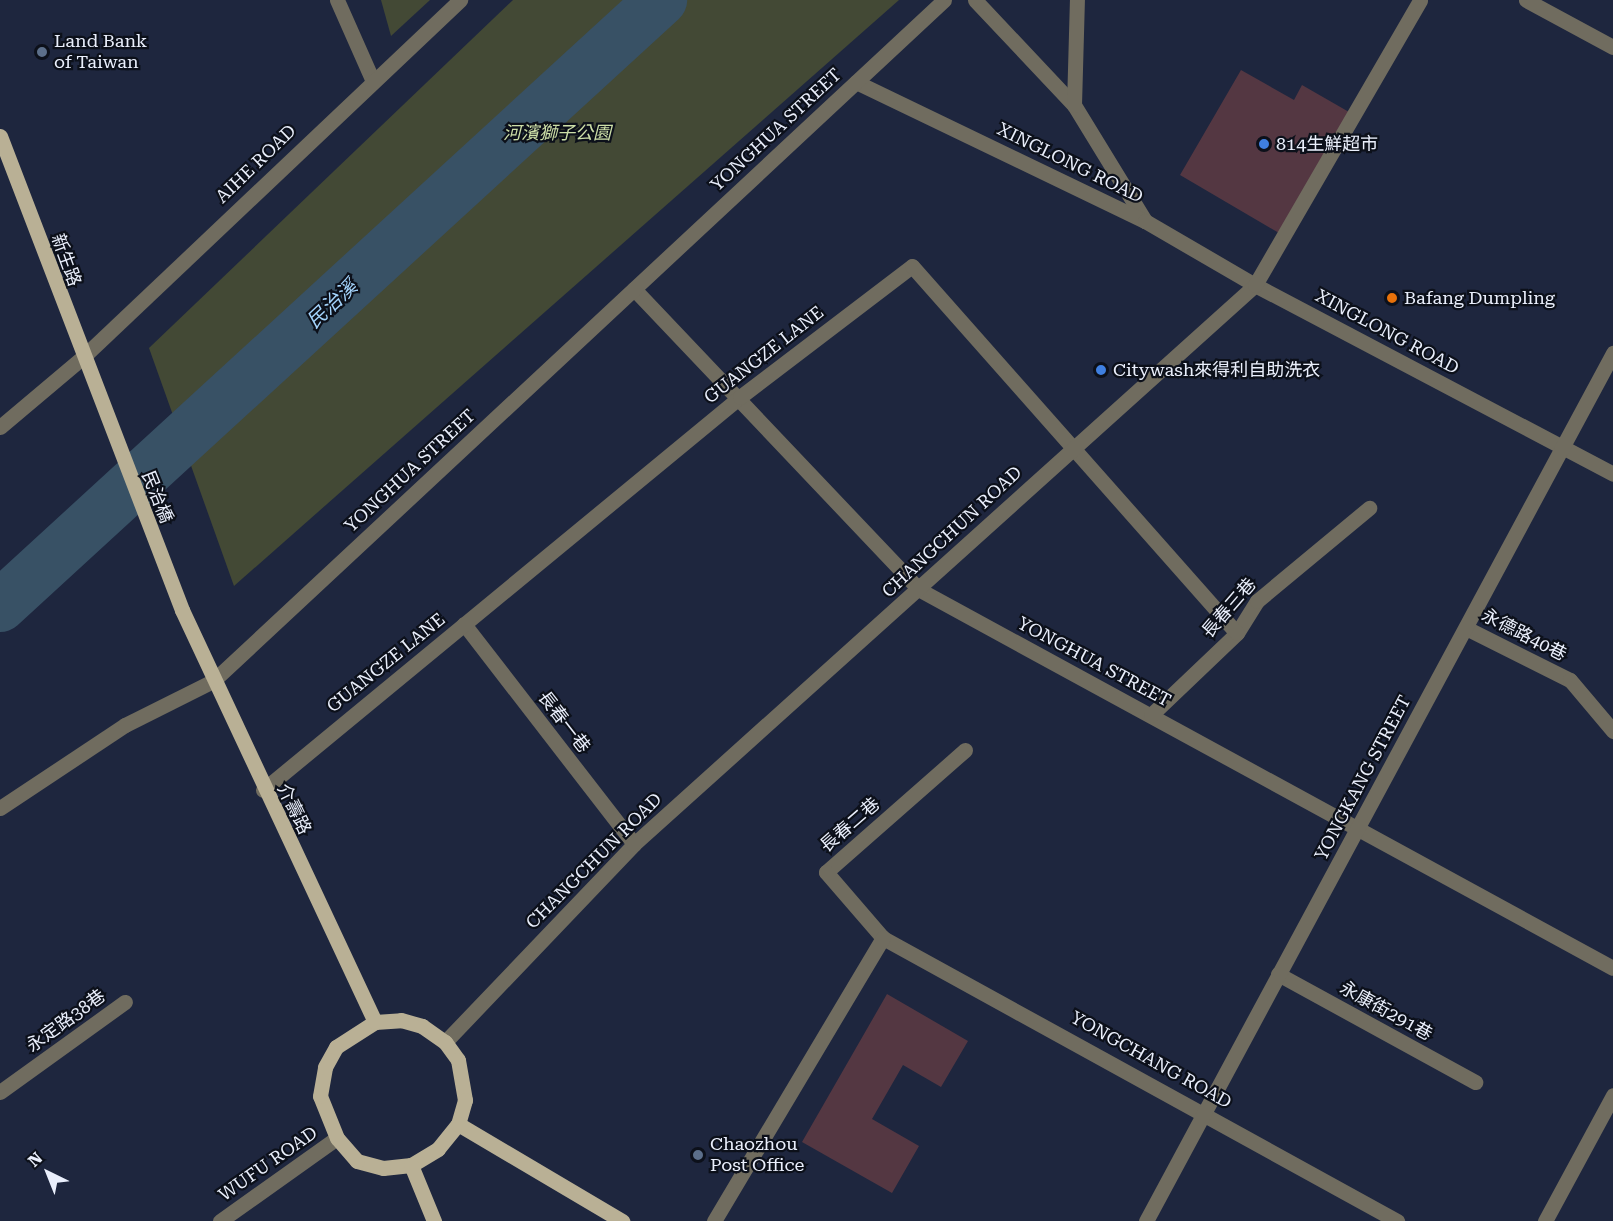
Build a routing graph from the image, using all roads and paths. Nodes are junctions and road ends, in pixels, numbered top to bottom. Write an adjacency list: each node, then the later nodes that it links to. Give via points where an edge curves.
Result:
1 (337, 0): 9 (street)
2 (460, 0): 9 (street, AIHE ROAD)
3 (944, 0): 10 (street, YONGHUA STREET)
4 (975, 0): 11 (street, XINGLONG ROAD)
5 (1077, 0): 11 (street)
6 (1420, 0): 14 (street, CHANGCHUN ROAD)
7 (1526, 0): 8 (street)
8 (1613, 47)
9 (372, 79): 17 (street, AIHE ROAD)
10 (856, 82): 13 (street, XINGLONG ROAD); 15 (street, YONGHUA STREET)
11 (1074, 105): 13 (street, XINGLONG ROAD)
12 (0, 136): 17 (main road, 新生路)
13 (1145, 221): 14 (street, XINGLONG ROAD)
14 (1255, 285): 21 (street, CHANGCHUN ROAD); 22 (street, XINGLONG ROAD)
15 (634, 289): 19 (street, YONGHUA STREET); 30 (street, YONGHUA STREET)
16 (1613, 353): 22 (street, YONGKANG STREET)
17 (82, 358): 18 (main road, 新生路); 20 (street, AIHE ROAD)
18 (97, 397): 26 (main road, 民治橋)
19 (740, 397): 21 (street, GUANGZE LANE, via 912,266); 25 (street, YONGHUA STREET); 27 (street, GUANGZE LANE)
20 (0, 427)
21 (1072, 446): 25 (street, CHANGCHUN ROAD); 29 (street, GUANGZE LANE)
22 (1563, 446): 23 (street, XINGLONG ROAD); 28 (street, YONGKANG STREET)
23 (1613, 474)
24 (1369, 508): 29 (street, 長春三巷, via 1257,601)
25 (920, 590): 31 (street, YONGHUA STREET); 37 (street, CHANGCHUN ROAD)
26 (182, 610): 30 (main road, 介壽路)
27 (464, 624): 34 (street, GUANGZE LANE); 37 (street, 長春一巷)
28 (1466, 628): 32 (street, 永德路40巷, via 1570,680); 36 (street, YONGKANG STREET)
29 (1237, 633): 31 (street, 長春三巷)
30 (213, 681): 34 (main road, 介壽路); 35 (street, YONGHUA STREET, via 125,725)
31 (1151, 715): 36 (street, YONGHUA STREET)
32 (1613, 731)
33 (965, 750): 38 (street, 長春二巷, via 826,872)
34 (263, 790): 42 (main road, 介壽路)
35 (0, 808)
36 (1359, 828): 39 (street, YONGHUA STREET); 40 (street, YONGKANG STREET)
37 (634, 844): 43 (street, CHANGCHUN ROAD)
38 (883, 938): 47 (street, YONGCHANG ROAD); 54 (street)
39 (1613, 968)
40 (1278, 974): 44 (street, 永康街291巷); 47 (street, YONGKANG STREET)
41 (125, 1002): 45 (street, 永定路38巷)
42 (375, 1022): 43 (main road, via 422,1026); 49 (main road, via 336,1047 325,1067 320,1096)
43 (445, 1042): 48 (main road, via 464,1080)
44 (1475, 1083)
45 (0, 1092)
46 (1613, 1095): 57 (street)
47 (1203, 1110): 55 (street, YONGKANG STREET); 56 (street, YONGCHANG ROAD)
48 (458, 1124): 50 (main road, via 438,1149); 53 (main road)
49 (338, 1138): 50 (main road, via 357,1161 383,1168); 51 (street, WUFU ROAD)
50 (411, 1165): 52 (main road)
51 (220, 1221)
52 (434, 1221)
53 (622, 1221)
54 (714, 1221)
55 (1146, 1221)
56 (1397, 1221)
57 (1545, 1221)

